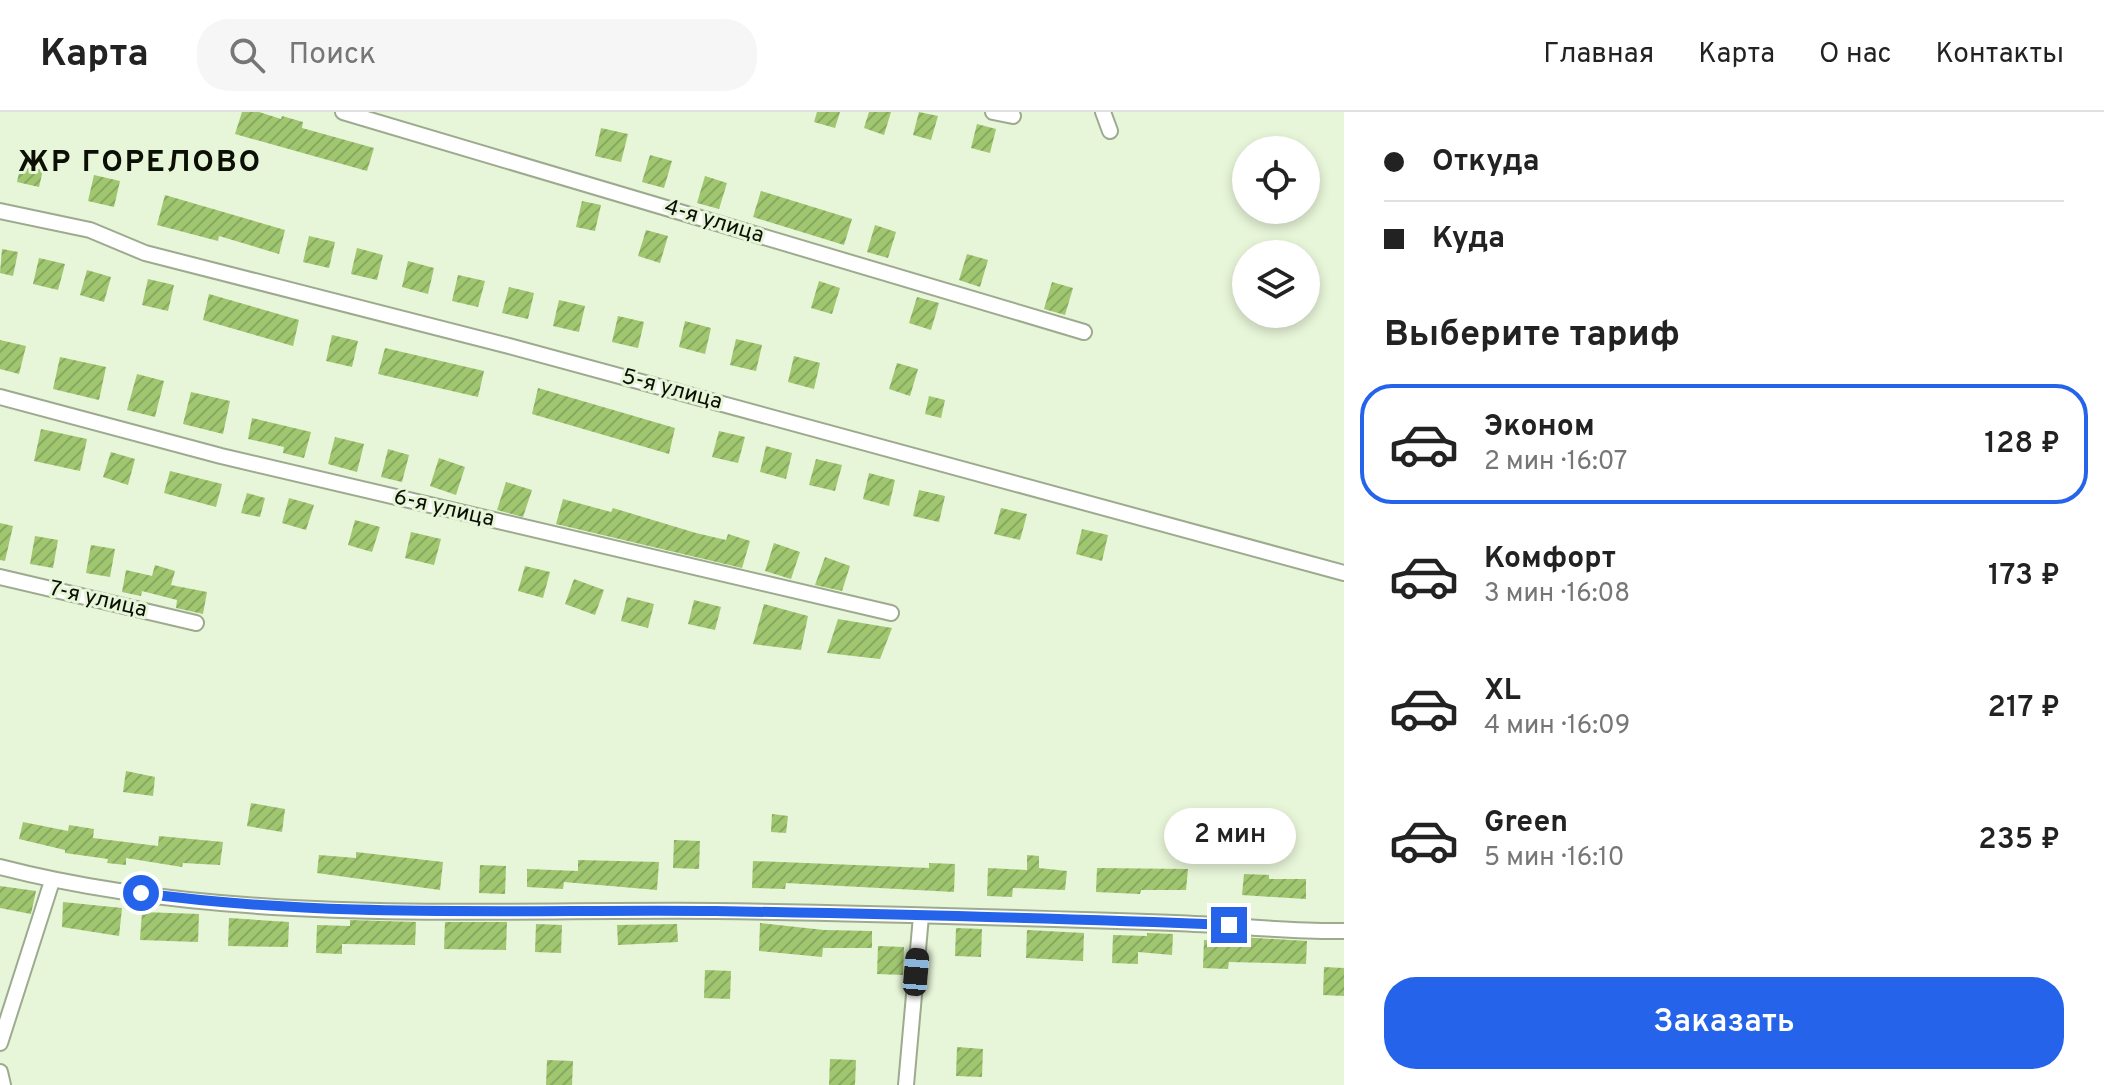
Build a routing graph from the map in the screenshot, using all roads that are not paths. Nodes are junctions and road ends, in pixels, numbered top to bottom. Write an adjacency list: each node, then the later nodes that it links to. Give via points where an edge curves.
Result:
1 (343, 112): 7 (street, 4-я улица)
2 (993, 112): 4 (street)
3 (1103, 112): 5 (street)
4 (1013, 116)
5 (1110, 131)
6 (0, 211): 9 (street, 5-я улица, via 90,230 145,253)
7 (1084, 332)
8 (0, 397): 11 (street, 6-я улица, via 221,456)
9 (1344, 573)
10 (0, 577): 12 (street, 7-я улица)
11 (891, 613)
12 (196, 623)
13 (0, 867): 14 (street)
14 (52, 881): 15 (street, via 200,901 427,911); 17 (street)
15 (921, 916): 16 (street); 20 (street)
16 (1344, 931)
17 (0, 1043)
18 (0, 1072): 19 (street)
19 (3, 1085)
20 (906, 1085)

